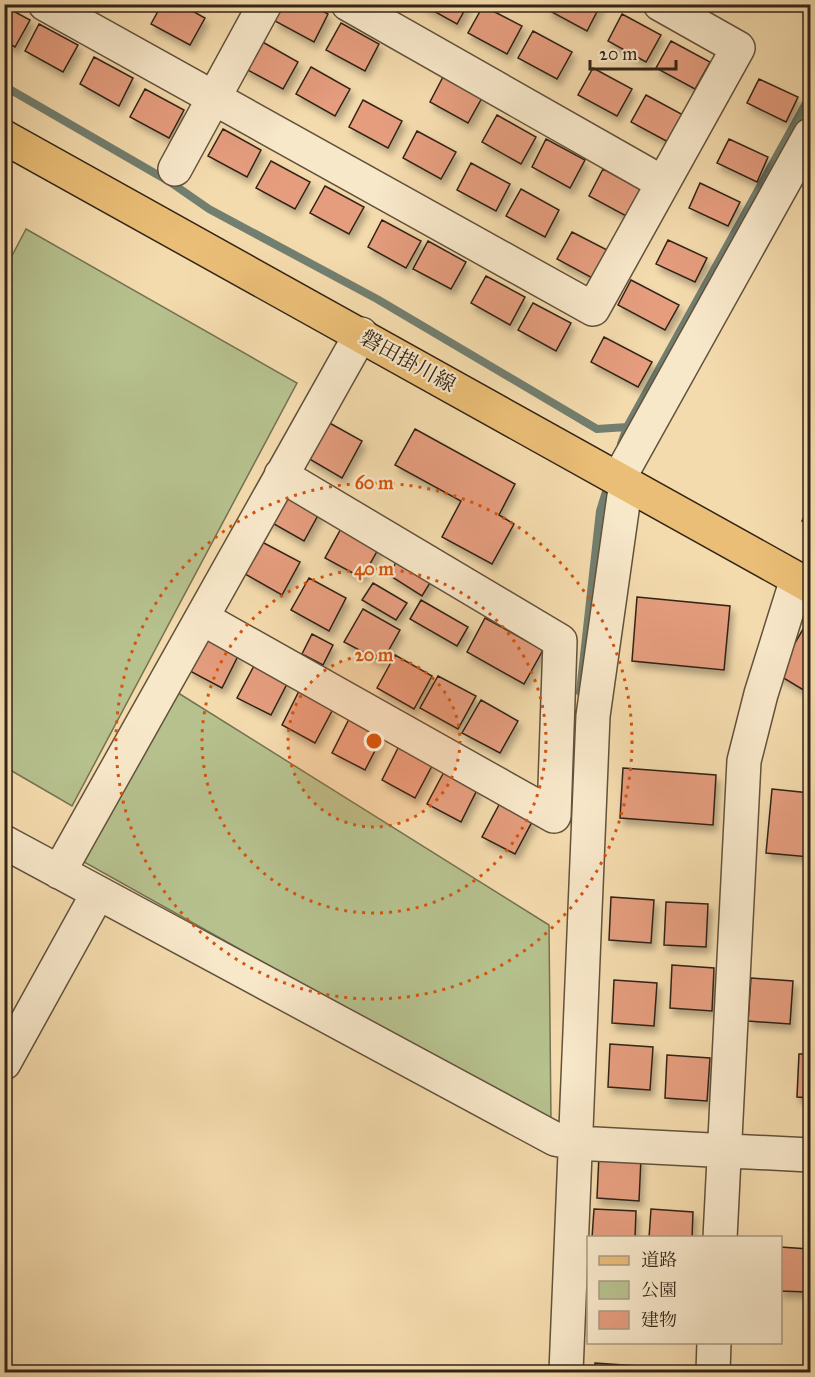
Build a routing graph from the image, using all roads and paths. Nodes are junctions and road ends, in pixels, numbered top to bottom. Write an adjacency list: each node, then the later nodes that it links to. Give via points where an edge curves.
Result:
1 (45, 4): 5 (street)
2 (265, 4): 5 (street)
3 (348, 4): 9 (street)
4 (660, 4): 9 (street, via 738,48)
5 (216, 99): 8 (street); 9 (street, via 593,309)
6 (810, 135): 12 (street)
7 (4, 137): 10 (main road, 磐田掛川線)
8 (175, 169)
9 (663, 183)
10 (360, 334): 11 (street); 12 (main road, 磐田掛川線)
11 (281, 475): 14 (street); 14 (street, via 560,641 554,816)
12 (622, 480): 13 (main road, 磐田掛川線); 19 (street, via 592,716)
13 (804, 583): 20 (street, via 760,694 744,761)
14 (202, 618): 16 (street)
15 (4, 842): 16 (street)
16 (59, 872): 17 (street)
17 (98, 893): 18 (street); 19 (street)
18 (4, 1063)
19 (565, 1141): 20 (street); 24 (street)
20 (724, 1150): 21 (street); 22 (street)
21 (810, 1155)
22 (720, 1236)
23 (714, 1344): 25 (street)
24 (566, 1372)
25 (713, 1372)

